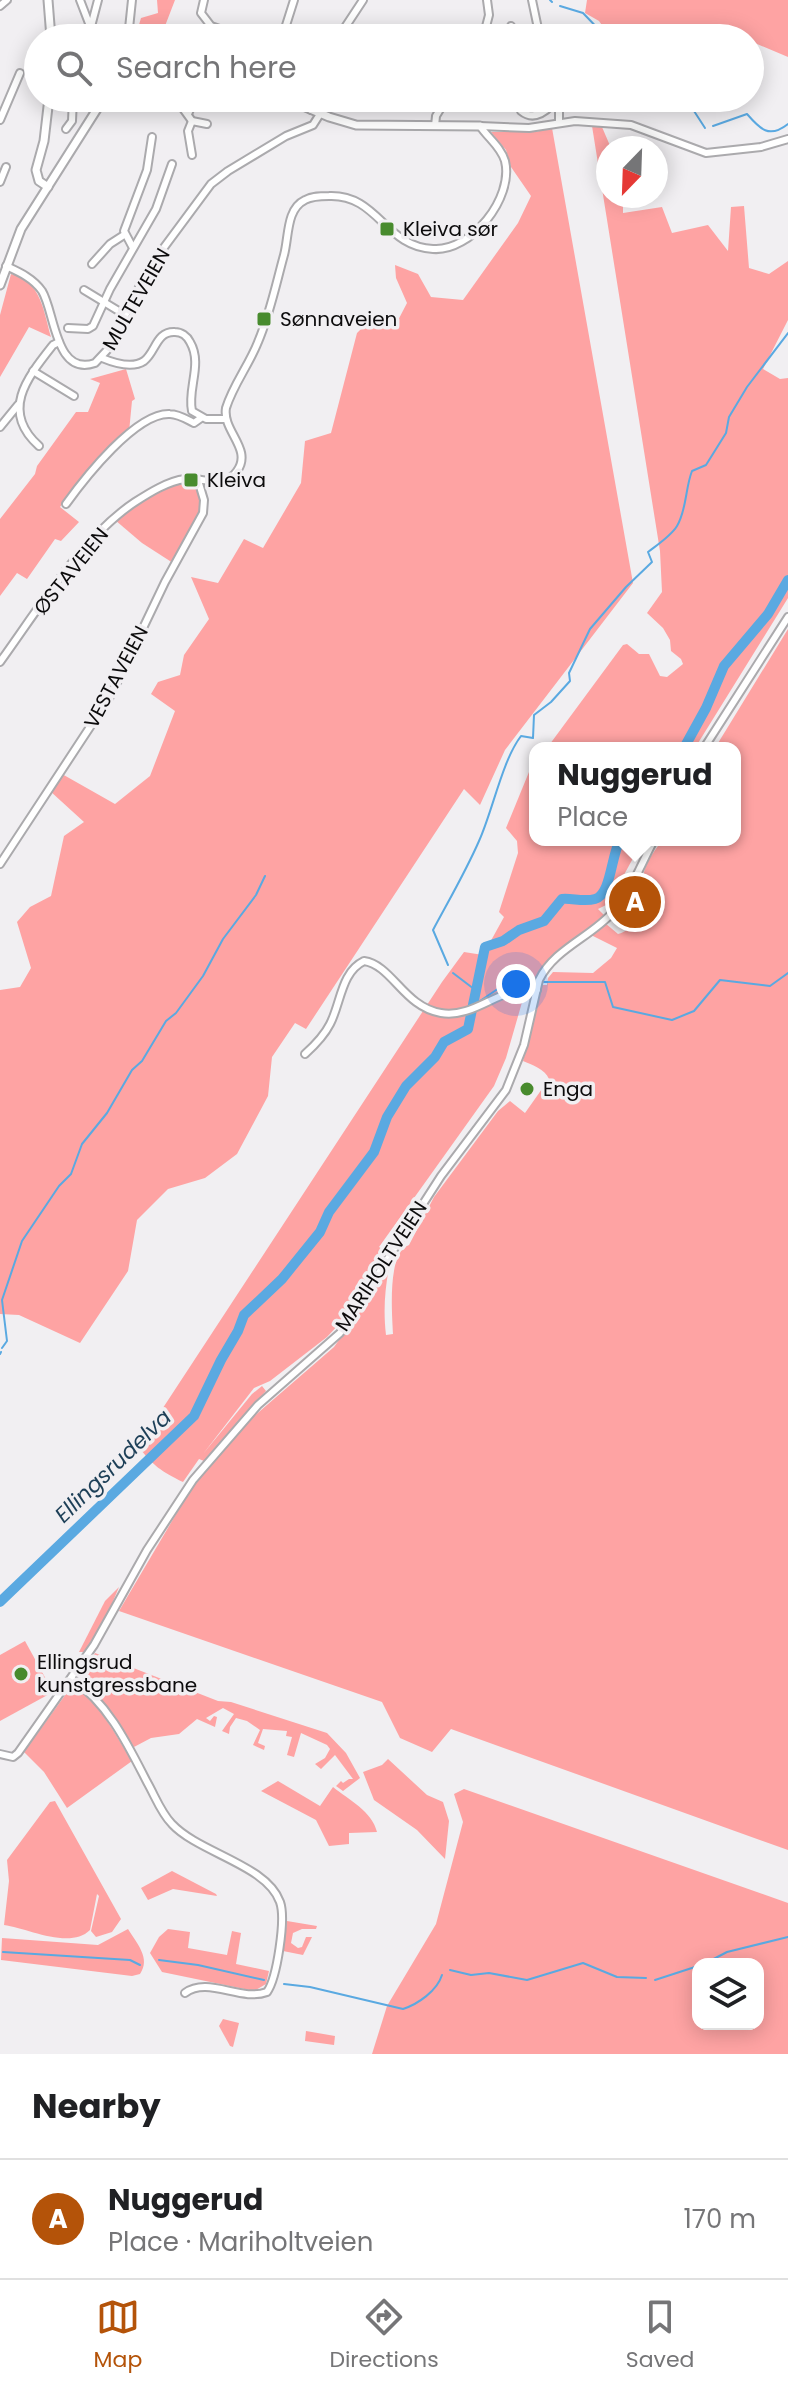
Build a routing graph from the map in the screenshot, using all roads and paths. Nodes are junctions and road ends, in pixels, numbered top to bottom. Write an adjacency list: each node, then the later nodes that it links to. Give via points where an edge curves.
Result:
1 (7, 0): 11 (street)
2 (48, 0): 12 (street)
3 (80, 0): 13 (street)
4 (98, 0): 14 (street)
5 (132, 0): 15 (street)
6 (204, 0): 16 (street, via 201,13)
7 (294, 0): 17 (street)
8 (363, 0): 18 (street)
9 (487, 0): 19 (street)
10 (532, 0): 20 (street)
11 (0, 6)
12 (50, 24)
13 (89, 24)
14 (91, 24)
15 (129, 24)
16 (208, 24)
17 (286, 24)
18 (347, 24)
19 (487, 24)
20 (537, 24)
21 (20, 73): 34 (street)
22 (47, 112): 46 (street, via 36,170)
23 (72, 112): 39 (street)
24 (95, 112): 46 (street)
25 (186, 112): 33 (street)
26 (192, 112): 33 (street)
27 (316, 112): 32 (street)
28 (438, 112): 37 (street)
29 (523, 112): 30 (street)
30 (543, 112)
31 (559, 112): 35 (street)
32 (320, 114): 37 (street, via 362,125); 57 (street, MULTEVEIEN, via 313,125 211,184 148,269)
33 (190, 118): 36 (street); 42 (street)
34 (0, 120)
35 (559, 123): 38 (street); 41 (street, via 638,127 706,153)
36 (207, 124)
37 (435, 126): 38 (street)
38 (480, 126): 62 (street, via 504,157 506,181 480,227 453,247 429,249 407,243 369,208 349,198 315,197 298,204 263,329)
39 (66, 129)
40 (152, 137): 47 (street, via 147,170)
41 (788, 139)
42 (192, 155)
43 (172, 164): 48 (street, via 156,209)
44 (6, 167): 45 (street)
45 (0, 182)
46 (48, 187): 50 (street, via 21,229)
47 (124, 235): 48 (street); 49 (street)
48 (133, 248): 53 (street)
49 (92, 264)
50 (6, 266): 51 (street); 56 (street, via 42,291)
51 (0, 285)
52 (84, 290): 53 (street)
53 (105, 302): 54 (street); 55 (street, via 90,329)
54 (117, 310)
55 (68, 328)
56 (59, 342): 57 (street, MULTEVEIEN, via 79,363 90,365); 58 (street)
57 (102, 358): 61 (street, via 141,363 162,336 181,333 193,349 191,407)
58 (33, 371): 59 (street); 60 (street)
59 (74, 396)
60 (18, 405): 63 (street); 64 (street, via 23,427)
61 (201, 418): 62 (street); 66 (street, via 194,423 165,414 141,425 95,466)
62 (225, 419): 65 (street, via 241,451 240,466 224,480)
63 (0, 427)
64 (39, 446)
65 (198, 480): 68 (street, ØSTAVEIEN, via 165,486 111,522); 71 (street, VESTAVEIEN, via 203,513 121,676)
66 (66, 504)
67 (788, 617): 69 (street)
68 (0, 662)
69 (708, 742)
70 (651, 846): 72 (street, MARIHOLTVEIEN, via 617,906 552,961)
71 (0, 864)
72 (537, 990): 73 (street, via 520,990 470,1011 444,1014 416,1004 378,966 364,961 340,992 333,1020); 74 (street, MARIHOLTVEIEN, via 506,1090 441,1176 340,1333 258,1405 193,1480)
73 (305, 1054)
74 (72, 1679): 75 (street, MARIHOLTVEIEN, via 18,1753); 76 (street, via 119,1730 171,1823 260,1878 280,1901 282,1921 267,1992 247,1995 202,1987)
75 (0, 1754)
76 (185, 1993)

